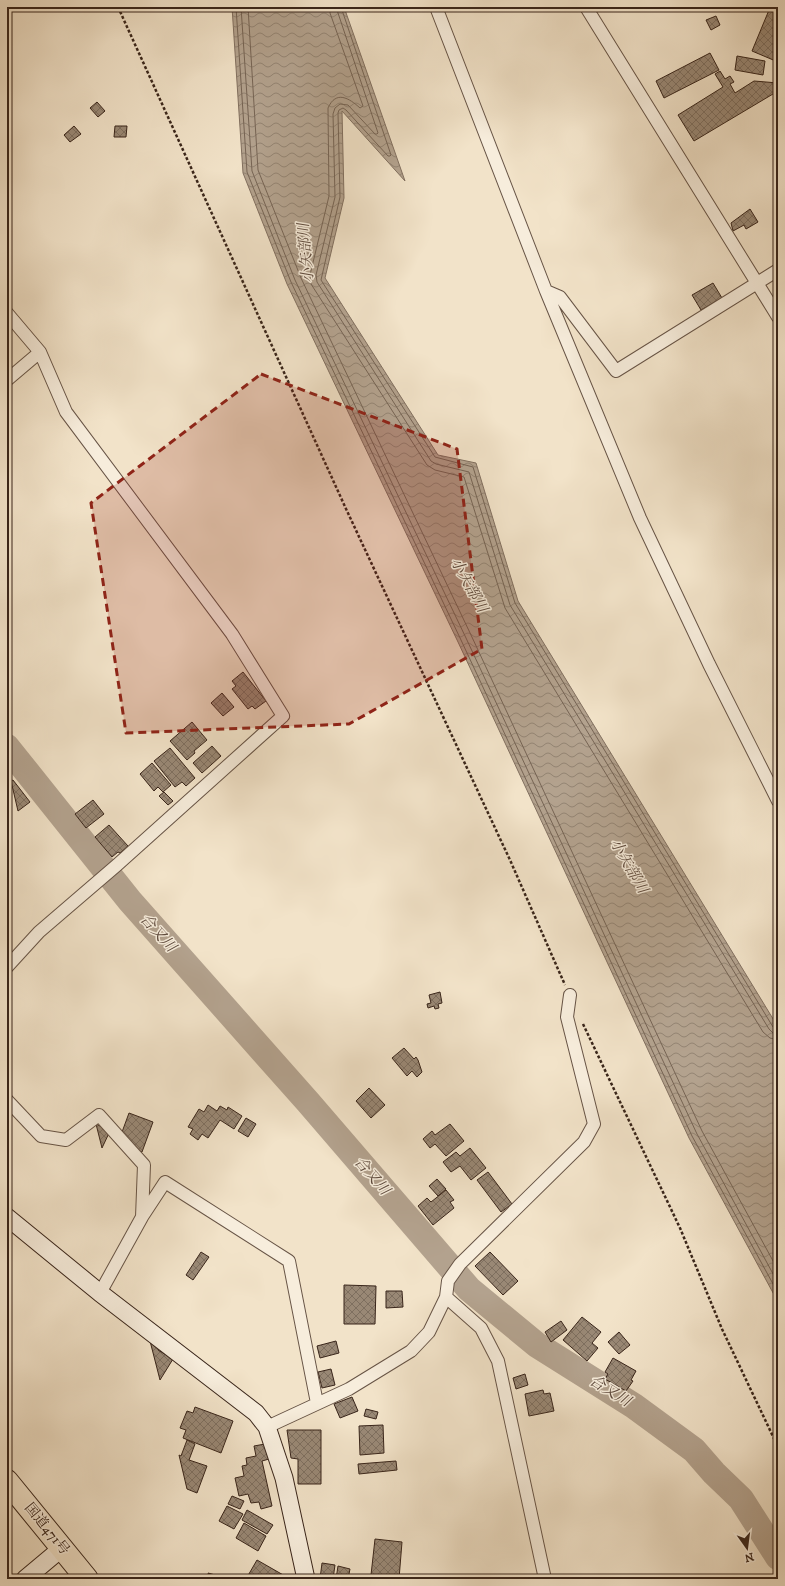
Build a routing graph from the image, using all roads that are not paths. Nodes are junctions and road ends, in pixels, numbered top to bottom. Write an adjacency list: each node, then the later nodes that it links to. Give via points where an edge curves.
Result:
1 (436, 7): 5 (street)
2 (586, 7): 4 (street)
3 (778, 270): 4 (street)
4 (757, 284): 5 (street, via 616,371 560,297); 7 (street)
5 (546, 291): 10 (street, via 640,518 709,664)
6 (7, 314): 8 (street)
7 (778, 317)
8 (40, 352): 9 (street); 11 (street, via 66,412 232,634 283,716 39,932)
9 (7, 380)
10 (778, 800)
11 (7, 967)
12 (570, 995): 17 (street, via 567,1017 594,1124 584,1142 460,1264 448,1281)
13 (7, 1100): 15 (street, via 41,1136 66,1140 99,1115 144,1165)
14 (7, 1217): 16 (street)
15 (142, 1217): 16 (street); 18 (street, via 165,1182 289,1261)
16 (100, 1293): 19 (street, via 256,1413)
17 (446, 1297): 18 (street, via 429,1332 411,1351 349,1389); 25 (street, via 481,1328 498,1362)
18 (317, 1403): 19 (street)
19 (267, 1427): 24 (street, via 284,1478)
20 (7, 1480): 21 (highway, 国道471号)
21 (62, 1548): 22 (street); 23 (highway, 国道471号)
22 (26, 1579)
23 (87, 1579)
24 (306, 1579)
25 (545, 1579)

